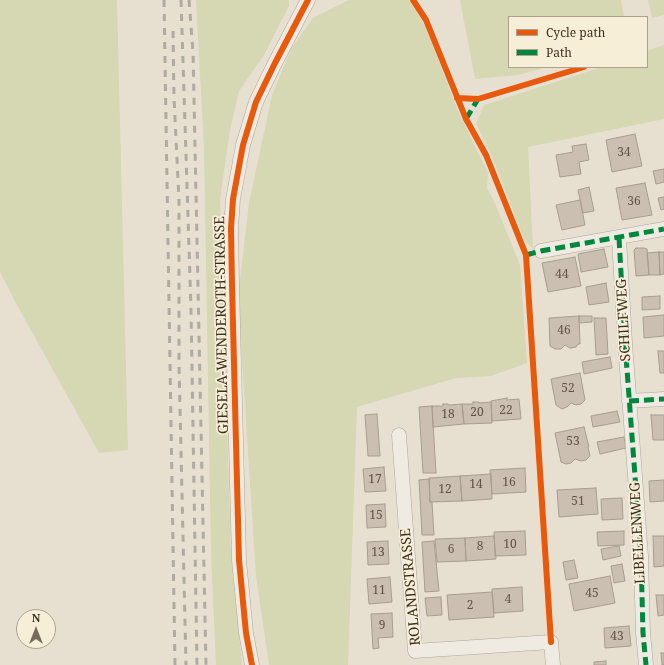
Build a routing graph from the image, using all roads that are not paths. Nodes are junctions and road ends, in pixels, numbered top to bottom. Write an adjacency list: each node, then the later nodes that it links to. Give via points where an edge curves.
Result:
1 (308, 0): 8 (street, GIESELA-WENDEROTH-STRASSE, via 256,102 243,145 233,199 232,285 240,560 246,633)
2 (664, 229): 3 (street)
3 (619, 238): 4 (street); 6 (street, SCHILFWEG)
4 (541, 251)
5 (664, 399): 6 (street)
6 (629, 401): 10 (street, LIBELLENWEG, via 641,556)
7 (399, 435): 9 (street, ROLANDSTRASSE, via 415,651 551,642)
8 (252, 665)
9 (553, 665)
10 (646, 665)

